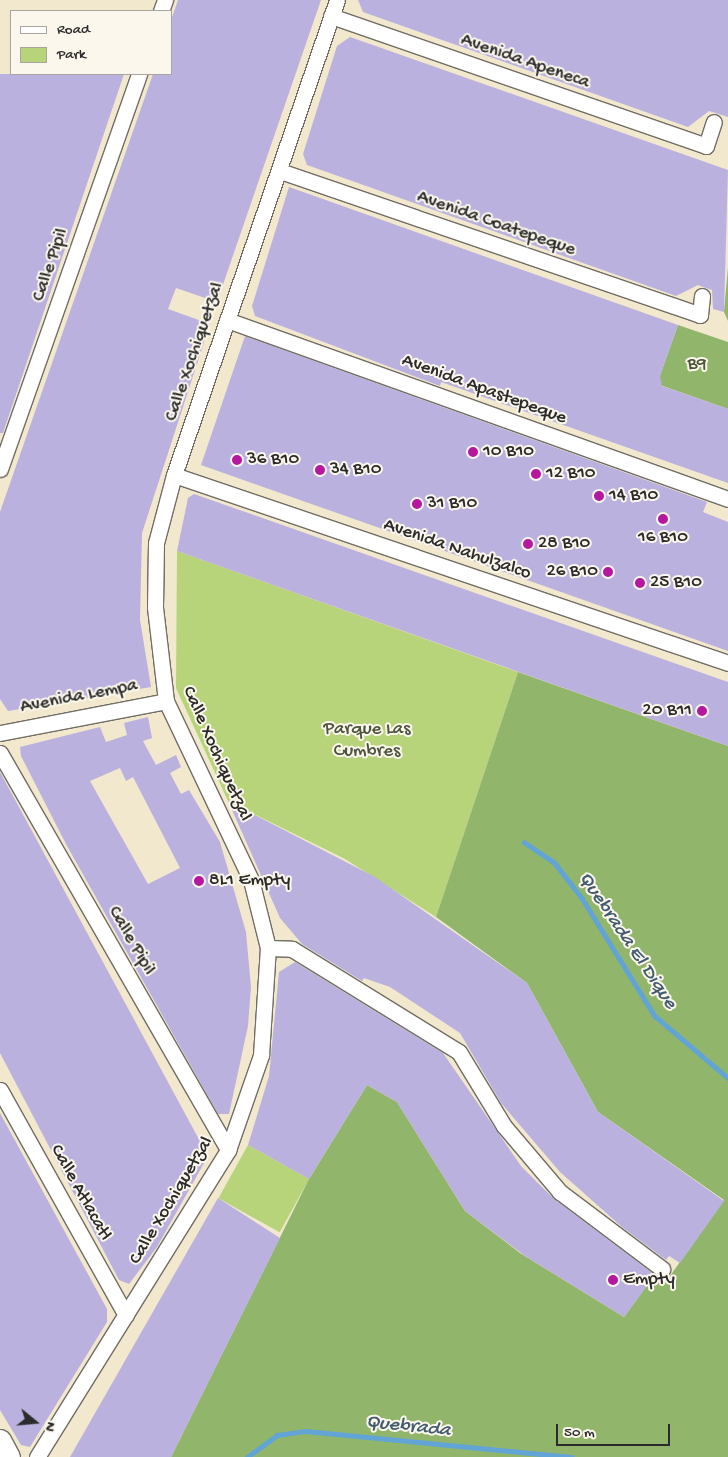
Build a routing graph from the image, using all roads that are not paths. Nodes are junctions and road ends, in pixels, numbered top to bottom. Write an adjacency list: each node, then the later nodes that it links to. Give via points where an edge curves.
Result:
1 (337, 0): 2 (street, Calle Xochiquetzal)
2 (331, 16): 4 (street, Avenida Apeneca, via 706,146); 5 (street, Calle Xochiquetzal)
3 (139, 75): 8 (street, Calle Pipil)
4 (714, 122)
5 (280, 171): 6 (street, Avenida Coatepeque, via 700,315); 7 (street, Calle Xochiquetzal)
6 (702, 296)
7 (226, 320): 9 (street, Calle Xochiquetzal); 10 (street, Avenida Apastepeque)
8 (0, 469)
9 (174, 475): 11 (street, Avenida Nahulzalco); 12 (street, Calle Xochiquetzal, via 156,543 155,607)
10 (728, 499)
11 (728, 663)
12 (166, 700): 13 (street, Avenida Lempa); 15 (street, Calle Xochiquetzal, via 251,880)
13 (0, 733)
14 (0, 753): 17 (street, Calle Pipil)
15 (268, 948): 17 (street, Calle Xochiquetzal, via 261,1055); 18 (street, via 292,949 459,1052 504,1126 560,1192)
16 (0, 1090): 19 (street, Calle Atlacatl)
17 (228, 1150): 19 (street, Calle Xochiquetzal)
18 (662, 1269)
19 (126, 1315): 22 (street, Calle Xochiquetzal)
20 (0, 1440): 21 (main road)
21 (9, 1457)
22 (37, 1457)

